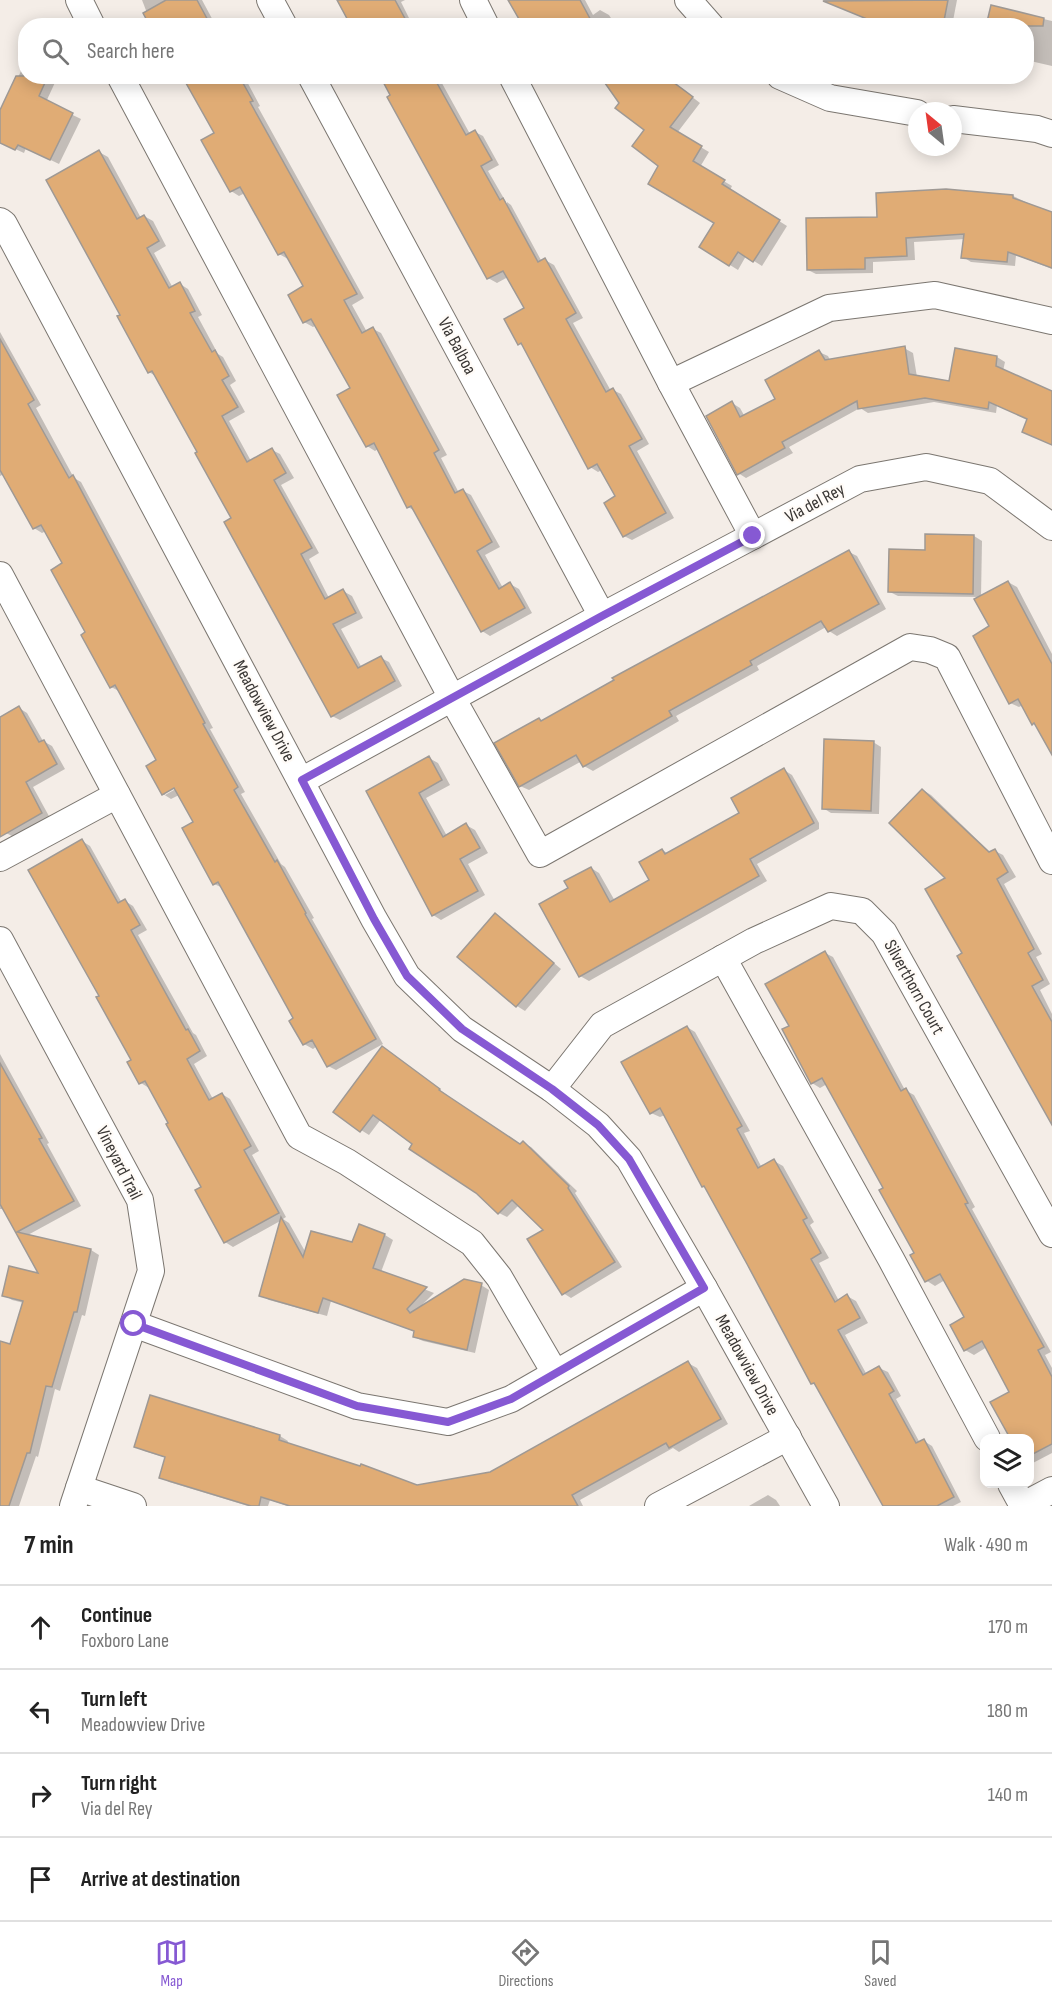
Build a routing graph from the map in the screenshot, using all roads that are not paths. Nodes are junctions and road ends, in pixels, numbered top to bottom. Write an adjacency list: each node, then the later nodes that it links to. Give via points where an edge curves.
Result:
1 (79, 0): 5 (street)
2 (270, 0): 6 (street)
3 (473, 0): 7 (street)
4 (688, 0): 8 (street)
5 (88, 18)
6 (280, 18)
7 (482, 18)
8 (704, 18)
9 (124, 84): 23 (street)
10 (315, 84): 22 (street, Via Balboa)
11 (516, 84): 18 (street)
12 (798, 84): 13 (street, via 830,98)
13 (908, 111)
14 (962, 120): 15 (street)
15 (1052, 134)
16 (0, 220): 24 (street, Meadowview Drive)
17 (1052, 321): 18 (street, via 935,295 829,308)
18 (671, 383): 20 (street)
19 (1052, 527): 20 (street, Via del Rey, via 990,481 926,467 860,479)
20 (753, 536): 22 (street, Via del Rey)
21 (0, 575): 25 (street)
22 (602, 616): 23 (street, Via del Rey)
23 (452, 698): 24 (street, Via del Rey); 27 (street, via 540,854 910,646 930,650 947,657)
24 (302, 780): 30 (street, Meadowview Drive, via 407,976 462,1029)
25 (117, 795): 26 (street); 34 (street, via 299,1136 347,1162 472,1243 499,1277)
26 (0, 858)
27 (1052, 861)
28 (0, 940): 33 (street, Vineyard Trail, via 140,1200 151,1271)
29 (723, 958): 30 (street, Silverthorn Court, via 602,1025); 31 (street, Silverthorn Court, via 831,906 862,911 884,933); 35 (street)
30 (552, 1089): 32 (street, Meadowview Drive, via 598,1125 629,1159)
31 (1052, 1234)
32 (704, 1288): 34 (street); 36 (street, Meadowview Drive)
33 (134, 1324): 34 (street, via 357,1406 448,1422 511,1399); 39 (street, Vineyard Trail)
34 (555, 1373)
35 (985, 1434)
36 (788, 1437): 41 (street); 42 (street, Meadowview Drive)
37 (1013, 1488): 43 (street)
38 (1052, 1490): 43 (street)
39 (76, 1497): 40 (street)
40 (133, 1506)
41 (658, 1506)
42 (826, 1506)
43 (1023, 1506)

